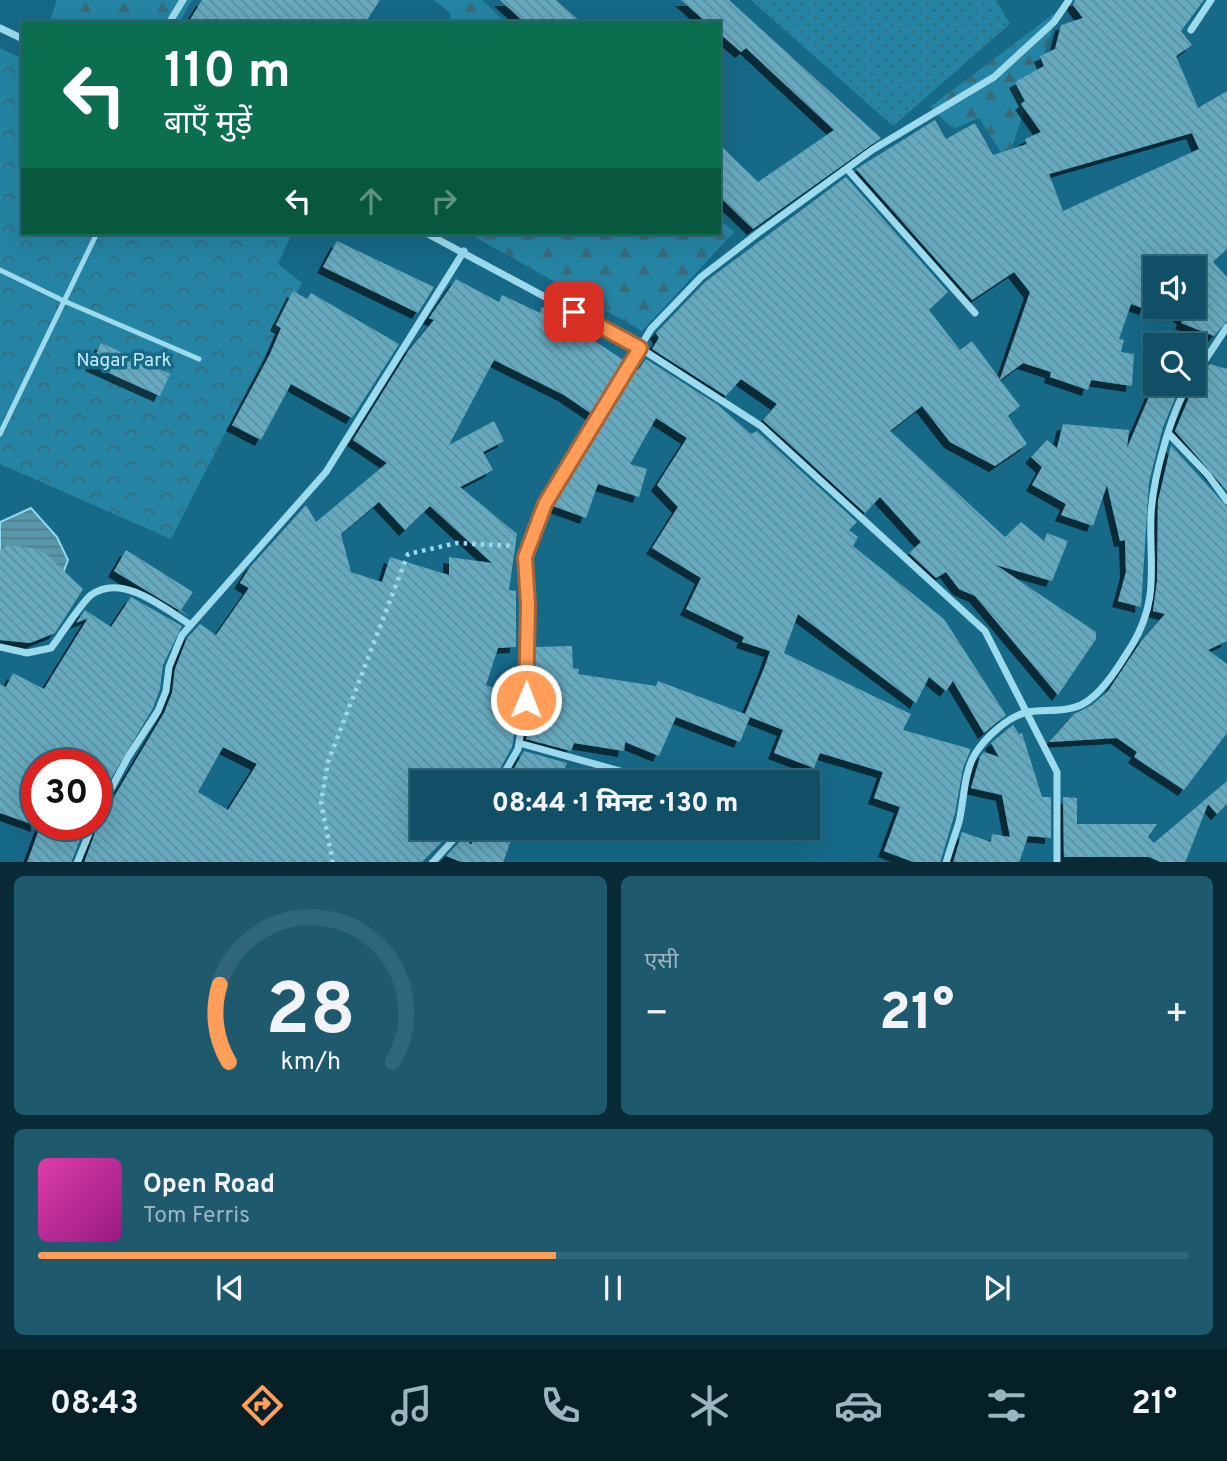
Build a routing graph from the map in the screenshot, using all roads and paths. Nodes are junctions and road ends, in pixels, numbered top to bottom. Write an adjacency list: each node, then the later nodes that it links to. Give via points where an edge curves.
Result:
1 (183, 0): 4 (street)
2 (1069, 0): 8 (street, via 1054,22 994,77 872,150)
3 (1212, 0): 6 (street)
4 (170, 21)
5 (0, 27): 7 (street)
6 (1191, 30)
7 (21, 37)
8 (848, 170): 14 (street); 16 (street, via 701,277 650,329)
9 (96, 235): 13 (lane)
10 (430, 235): 11 (street)
11 (464, 251): 16 (street); 24 (street, via 326,472)
12 (0, 270): 13 (lane)
13 (64, 301): 17 (lane); 20 (lane)
14 (975, 313)
15 (1227, 327): 18 (street)
16 (640, 348): 23 (street, via 545,504); 26 (street, via 761,426 985,631)
17 (199, 359)
18 (1206, 359)
19 (1181, 396): 21 (street)
20 (0, 434)
21 (1169, 434): 22 (street); 26 (street, via 1151,516 1154,586 1133,644 1099,691 1081,705)
22 (1227, 501)
23 (529, 546): 27 (street, via 525,557 526,700); 34 (path, via 457,543 408,554 328,762 321,802)
24 (191, 625): 25 (street, via 150,599 128,590 103,588 89,596 51,648 27,653); 30 (street, via 169,667 158,711)
25 (0, 647)
26 (1027, 712): 36 (street, via 1004,724 972,758); 37 (street, via 1057,772)
27 (519, 743): 28 (street); 29 (street)
28 (505, 770)
29 (617, 770)
30 (112, 787)
31 (86, 840): 33 (street)
32 (453, 840): 35 (street)
33 (77, 862)
34 (333, 862)
35 (433, 862)
36 (946, 862)
37 (1057, 862)

